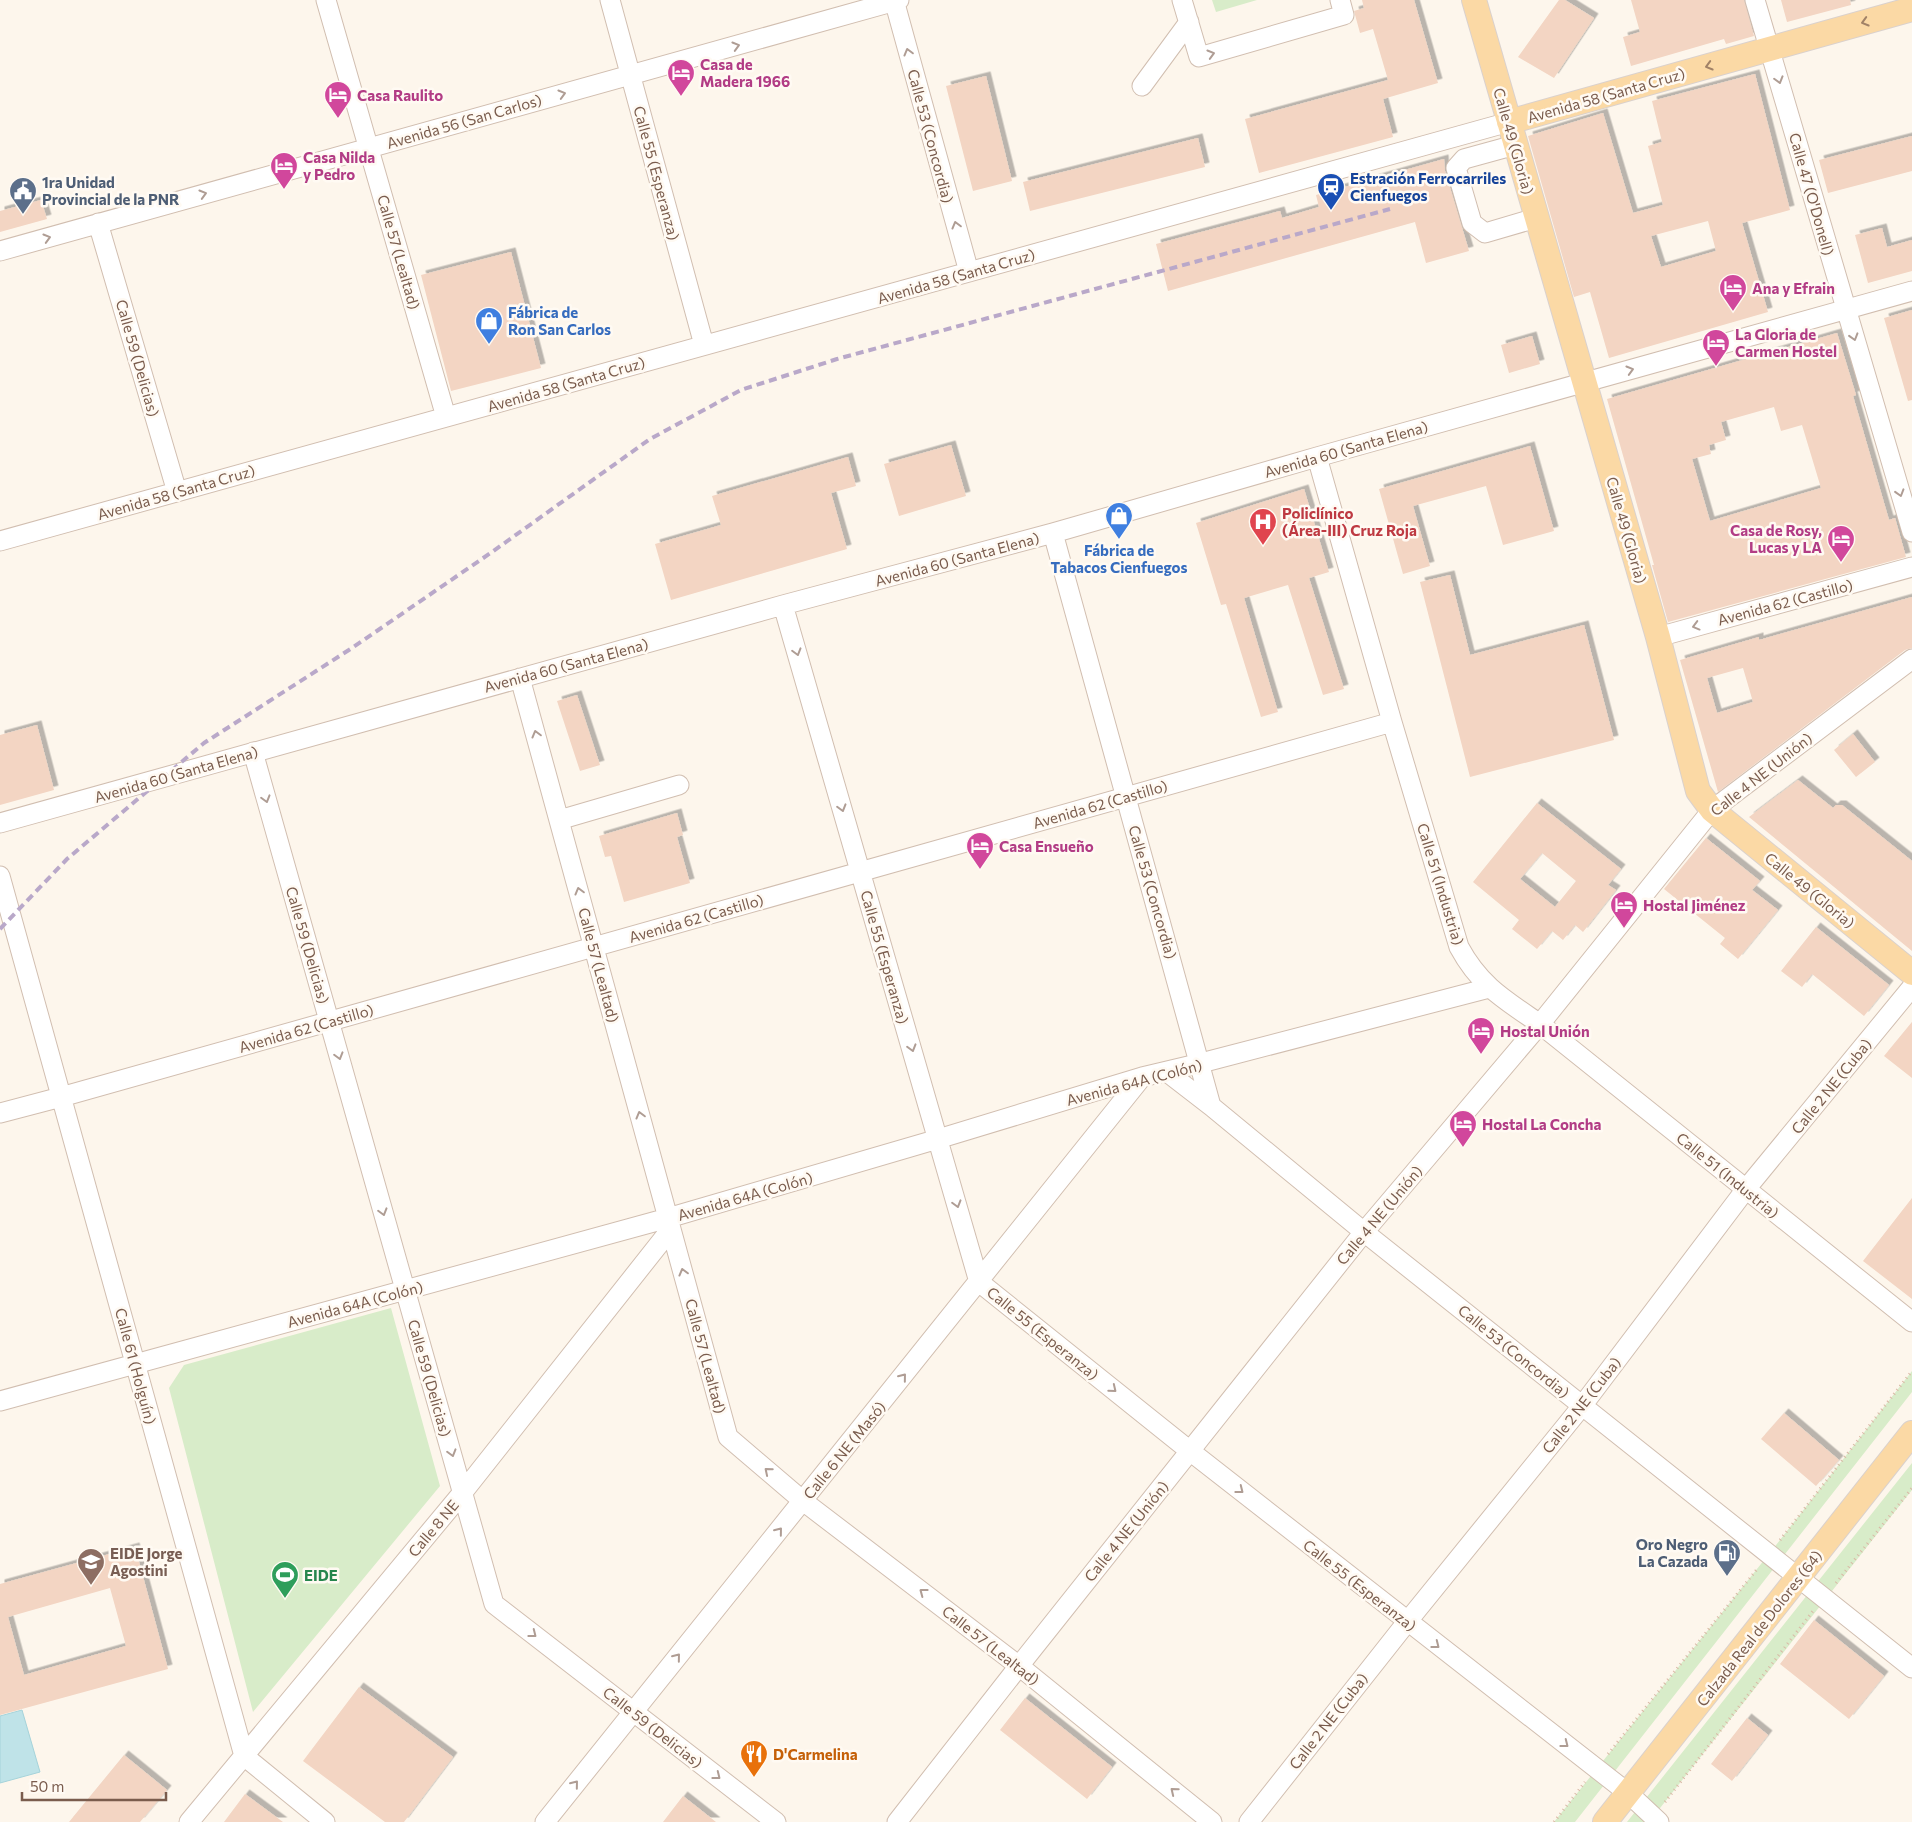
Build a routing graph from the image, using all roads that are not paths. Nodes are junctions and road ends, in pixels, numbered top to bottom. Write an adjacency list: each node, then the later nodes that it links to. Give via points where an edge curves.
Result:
1 (326, 0): 15 (street, Calle 57 (Lealtad))
2 (610, 0): 11 (street, Calle 55 (Esperanza))
3 (895, 0): 11 (street, Avenida 56 (San Carlos), one-way to 3); 19 (street, Calle 53 (Concordia), one-way to 3)
4 (1182, 0): 9 (street)
5 (1340, 0): 9 (street, one-way to 5, via 1199,57 1344,15)
6 (1474, 0): 13 (main road, Calle 49 (Gloria))
7 (1755, 0): 10 (street, Calle 47 (O'Donell))
8 (1912, 9): 10 (main road, Avenida 58 (Santa Cruz), one-way to 10)
9 (1189, 22): 12 (street)
10 (1769, 49): 13 (main road, Avenida 58 (Santa Cruz), one-way to 13); 21 (street, Calle 47 (O'Donell), one-way to 21)
11 (630, 75): 15 (street, Avenida 56 (San Carlos), one-way to 11); 22 (street, Calle 55 (Esperanza))
12 (1142, 86)
13 (1509, 122): 14 (main road, Calle 49 (Gloria)); 19 (street, Avenida 58 (Santa Cruz))
14 (1515, 144): 16 (main road, Calle 49 (Gloria)); 16 (street, via 1464,159 1456,168 1472,223 1485,233)
15 (370, 148): 17 (street, Avenida 56 (San Carlos), one-way to 15); 24 (street, Calle 57 (Lealtad))
16 (1536, 218): 23 (main road, Calle 49 (Gloria))
17 (98, 223): 18 (street, Avenida 56 (San Carlos), one-way to 17); 26 (street, Calle 59 (Delicias))
18 (0, 251)
19 (969, 272): 22 (street, Avenida 58 (Santa Cruz))
20 (1912, 291): 21 (street, Avenida 60 (Santa Elena))
21 (1845, 310): 23 (street, Avenida 60 (Santa Elena), one-way to 21); 27 (street, Calle 47 (O'Donell), one-way to 27)
22 (704, 345): 24 (street, Avenida 58 (Santa Cruz))
23 (1584, 383): 25 (street, Avenida 60 (Santa Elena)); 32 (main road, Calle 49 (Gloria))
24 (446, 417): 26 (street, Avenida 58 (Santa Cruz))
25 (1317, 457): 28 (street, Avenida 60 (Santa Elena)); 35 (street, Calle 51 (Industria))
26 (177, 492): 29 (street, Avenida 58 (Santa Cruz))
27 (1912, 532)
28 (1053, 533): 31 (street, Avenida 60 (Santa Elena)); 38 (street, Calle 53 (Concordia))
29 (0, 541)
30 (1912, 567): 32 (street, Avenida 62 (Castillo), one-way to 32)
31 (783, 605): 34 (street, Avenida 60 (Santa Elena)); 42 (street, Calle 55 (Esperanza), one-way to 42)
32 (1658, 636): 39 (main road, Calle 49 (Gloria), via 1698,791)
33 (1912, 659): 39 (street, Calle 4 NE (Unión))
34 (520, 678): 36 (street, Avenida 60 (Santa Elena)); 40 (street, Calle 57 (Lealtad), one-way to 34)
35 (1392, 722): 38 (street, Avenida 62 (Castillo)); 47 (street, Calle 51 (Industria), via 1459,947 1468,964)
36 (253, 752): 41 (street, Avenida 60 (Santa Elena)); 48 (street, Calle 59 (Delicias), one-way to 48)
37 (679, 786): 40 (street)
38 (1126, 797): 42 (street, Avenida 62 (Castillo)); 50 (street, Calle 53 (Concordia))
39 (1712, 810): 45 (main road, Calle 49 (Gloria)); 49 (street, Calle 4 NE (Unión))
40 (559, 820): 44 (street, Calle 57 (Lealtad), one-way to 40)
41 (0, 823)
42 (860, 872): 44 (street, Avenida 62 (Castillo)); 56 (street, Calle 55 (Esperanza), one-way to 56)
43 (0, 876): 53 (street, Calle 61 (Holguín))
44 (594, 947): 48 (street, Avenida 62 (Castillo)); 58 (street, Calle 57 (Lealtad), one-way to 44)
45 (1912, 973)
46 (1912, 987): 57 (street, Calle 2 NE (Cuba))
47 (1489, 988): 49 (street, Calle 51 (Industria)); 50 (street, Avenida 64A (Colón))
48 (329, 1022): 53 (street, Avenida 62 (Castillo)); 61 (street, Calle 59 (Delicias), one-way to 61)
49 (1540, 1024): 57 (street, Calle 51 (Industria)); 59 (street, Calle 4 NE (Unión))
50 (1201, 1064): 51 (street, Avenida 64A (Colón)); 54 (street, Calle 53 (Concordia))
51 (1167, 1072): 52 (street, Avenida 64A (Colón)); 54 (street, Calle 53 (Concordia))
52 (1142, 1077): 56 (street, Avenida 64A (Colón)); 60 (street, Calle 6 NE (Masó))
53 (61, 1097): 55 (street, Avenida 62 (Castillo)); 63 (street, Calle 61 (Holguín))
54 (1212, 1106): 59 (street, Calle 53 (Concordia))
55 (0, 1113)
56 (938, 1140): 58 (street, Avenida 64A (Colón)); 60 (street, Calle 55 (Esperanza), one-way to 60)
57 (1746, 1189): 62 (street, Calle 51 (Industria)); 65 (street, Calle 2 NE (Cuba))
58 (670, 1223): 61 (street, Avenida 64A (Colón)); 68 (street, Calle 8 NE); 69 (street, Calle 57 (Lealtad), one-way to 58, via 728,1437)
59 (1364, 1232): 65 (street, Calle 53 (Concordia)); 67 (street, Calle 4 NE (Unión))
60 (979, 1282): 67 (street, Calle 55 (Esperanza), one-way to 67); 69 (street, Calle 6 NE (Masó), one-way to 60)
61 (406, 1290): 63 (street, Avenida 64A (Colón)); 68 (street, Calle 59 (Delicias), one-way to 68)
62 (1912, 1322)
63 (135, 1364): 64 (street, Avenida 64A (Colón)); 75 (street, Calle 61 (Holguín))
64 (0, 1401)
65 (1582, 1406): 70 (street, Calle 53 (Concordia)); 71 (street, Calle 2 NE (Cuba))
66 (1912, 1433): 70 (main road, Calzada Real de Dolores (64))
67 (1190, 1451): 71 (street, Calle 55 (Esperanza), one-way to 71); 72 (street, Calle 4 NE (Unión))
68 (463, 1492): 74 (street, Calle 59 (Delicias), one-way to 74, via 494,1604); 75 (street, Calle 8 NE)
69 (803, 1501): 72 (street, Calle 57 (Lealtad), one-way to 69); 74 (street, Calle 6 NE (Masó), one-way to 69)
70 (1798, 1578): 73 (street, Calle 53 (Concordia)); 76 (main road, Calzada Real de Dolores (64))
71 (1407, 1622): 76 (street, Calle 55 (Esperanza), one-way to 76); 86 (street, Calle 2 NE (Cuba))
72 (1019, 1666): 84 (street, Calle 4 NE (Unión)); 85 (street, Calle 57 (Lealtad), one-way to 72)
73 (1912, 1668)
74 (633, 1712): 82 (street, Calle 6 NE (Masó), one-way to 74); 83 (street, Calle 59 (Delicias), one-way to 83)
75 (244, 1756): 77 (street, Calle 8 NE); 81 (street)
76 (1628, 1793): 78 (street, Calle 55 (Esperanza)); 87 (main road, Calzada Real de Dolores (64))
77 (208, 1799): 79 (street, Calle 8 NE); 80 (street, via 212,1812)
78 (1656, 1819)
79 (189, 1822)
80 (204, 1822)
81 (325, 1822)
82 (545, 1822)
83 (776, 1822)
84 (897, 1822)
85 (1212, 1822)
86 (1249, 1822)
87 (1605, 1822)

